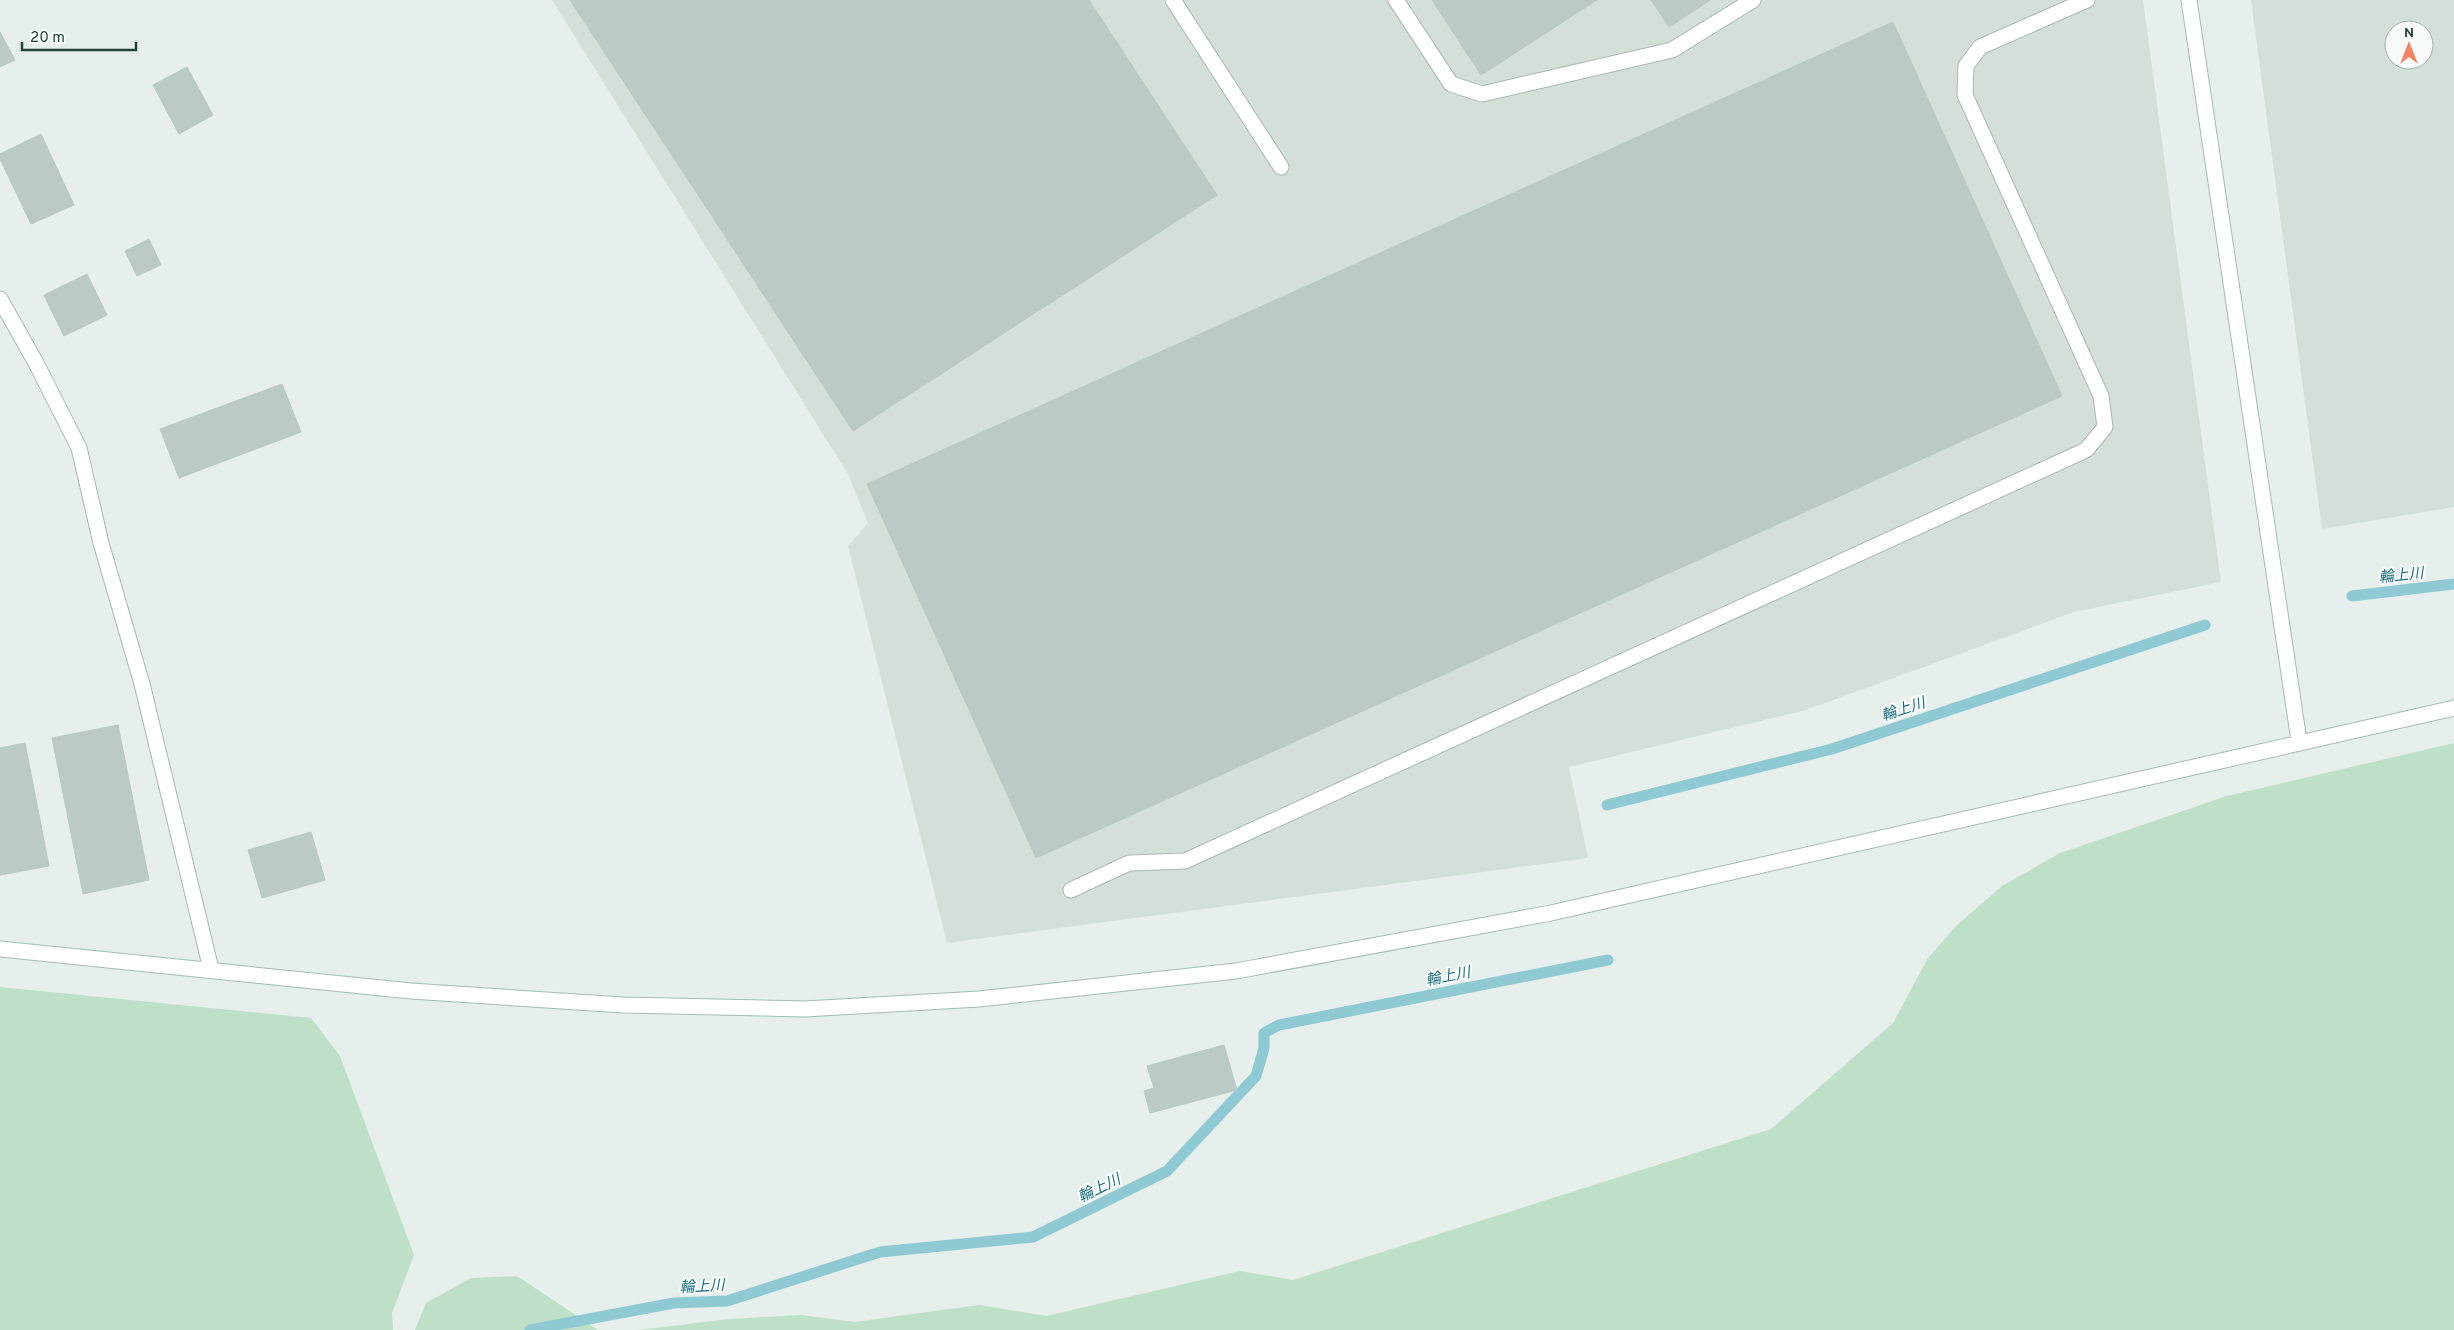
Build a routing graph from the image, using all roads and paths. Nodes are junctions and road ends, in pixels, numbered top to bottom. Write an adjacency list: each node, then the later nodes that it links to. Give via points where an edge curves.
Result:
1 (1173, 0): 6 (street)
2 (1396, 0): 3 (street, via 1451,84 1482,94 1672,50)
3 (1753, 0)
4 (2087, 0): 10 (street, via 1980,47 1966,66 1965,94 2101,396 2105,427 2086,450 1185,862 1129,863)
5 (2189, 0): 9 (street)
6 (1281, 167)
7 (0, 299): 12 (street, via 79,448 100,543 142,684)
8 (2454, 708): 9 (street)
9 (2299, 741): 12 (street, via 1550,913 1236,971 979,999 805,1009 623,1005 411,991)
10 (1071, 890)
11 (0, 949): 12 (street)
12 (211, 969)

